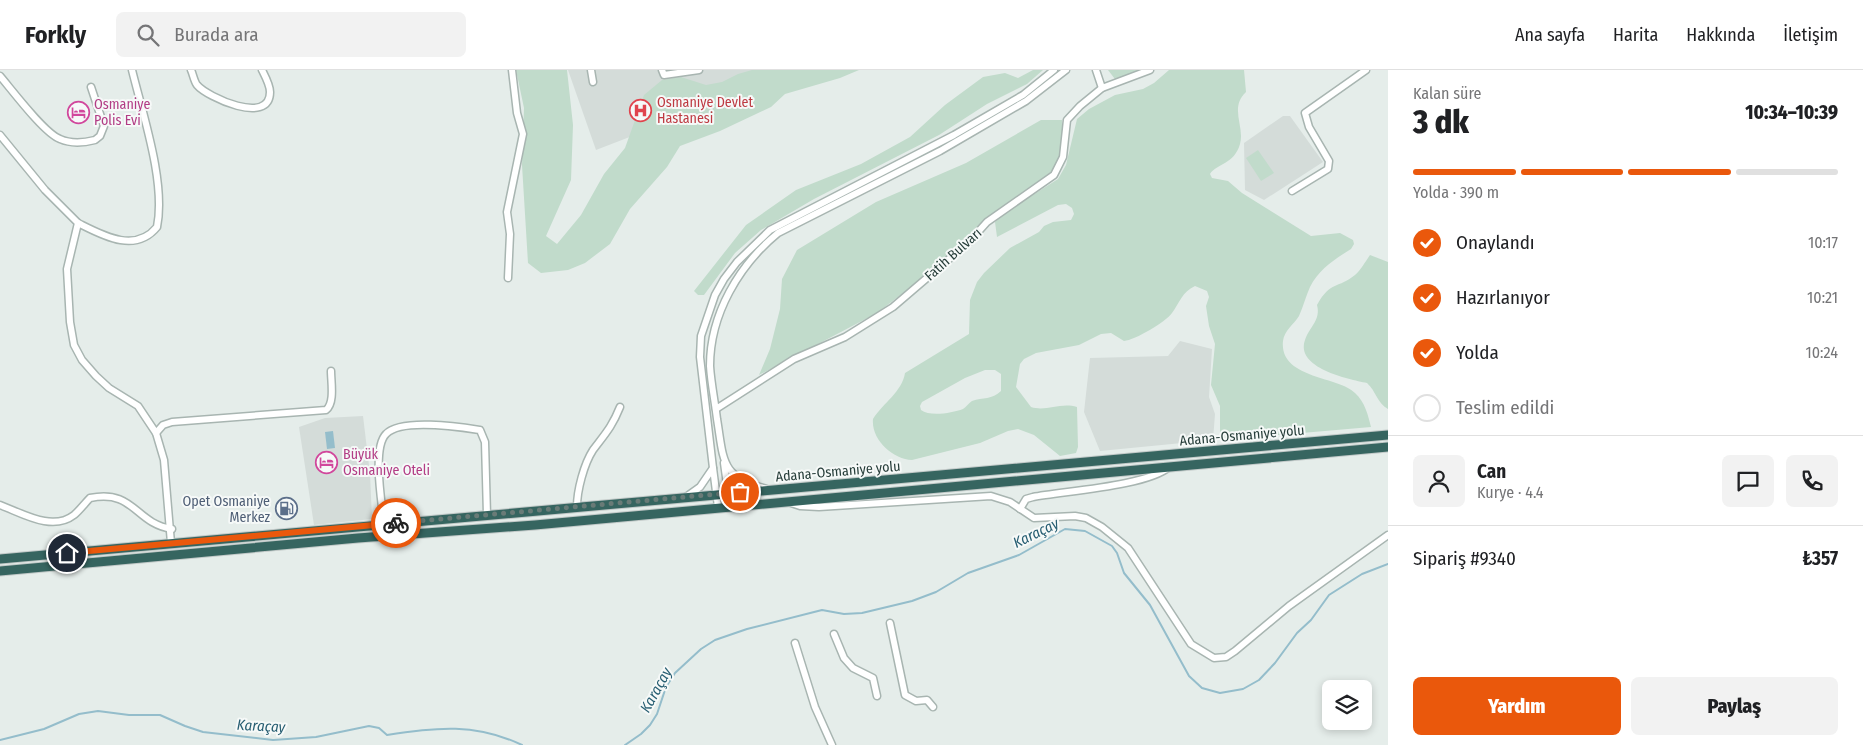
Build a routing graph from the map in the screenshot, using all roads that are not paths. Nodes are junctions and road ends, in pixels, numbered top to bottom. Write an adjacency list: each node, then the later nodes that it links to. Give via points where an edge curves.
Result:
1 (132, 70): 19 (street, via 158,182 160,206 157,228 144,238 124,241 109,238)
2 (191, 70): 3 (street, via 196,84 203,89 224,102 248,108 258,107 269,98)
3 (262, 70)
4 (512, 70): 20 (street, via 523,134 507,212 510,234)
5 (591, 70): 14 (street)
6 (662, 70): 7 (street, via 664,75)
7 (699, 70)
8 (1054, 70): 29 (street, via 1023,95 954,135 770,230 737,262 715,295 701,336 700,357)
9 (1066, 70): 23 (street, via 1026,101 947,147 778,233 765,244 734,282 714,335 710,366)
10 (1096, 70): 16 (street)
11 (1150, 70): 16 (street, Fatih Bulvarı)
12 (1366, 70): 18 (street, via 1305,113 1329,166)
13 (0, 76): 15 (street, via 58,139 74,143 94,140 100,136 104,126)
14 (593, 82)
15 (91, 87)
16 (1102, 88): 23 (street, Fatih Bulvarı, via 1067,120 1063,157 1054,175 987,222 962,248 893,307 845,337 794,359)
17 (0, 135): 19 (street, via 45,190)
18 (1292, 190)
19 (78, 223): 24 (street, via 67,269 74,345 96,376 138,406)
20 (508, 278)
21 (331, 371): 24 (street, via 331,402 326,410 172,422 163,425)
22 (620, 407): 37 (street, via 610,430 592,452)
23 (716, 409): 27 (street)
24 (156, 433): 42 (street, via 164,460)
25 (1388, 435): 30 (highway, Adana-Osmaniye yolu)
26 (1388, 447): 28 (highway, Adana-Osmaniye yolu)
27 (724, 462): 30 (street, via 748,484); 31 (street)
28 (1169, 467): 34 (highway, Adana-Osmaniye yolu); 39 (street, via 1142,480 1033,497 1026,500)
29 (713, 468): 32 (street); 33 (street, via 700,487)
30 (773, 490): 31 (highway, Adana-Osmaniye yolu)
31 (728, 493): 32 (highway, Adana-Osmaniye yolu); 36 (street)
32 (716, 494): 33 (highway, Adana-Osmaniye yolu); 38 (street)
33 (686, 497): 37 (highway, Adana-Osmaniye yolu)
34 (786, 501): 36 (highway, Adana-Osmaniye yolu); 39 (street, via 819,508 992,496)
35 (0, 506): 42 (street, via 54,522 75,515 90,498 116,496 128,502 151,523)
36 (730, 506): 38 (highway, Adana-Osmaniye yolu)
37 (577, 507): 40 (highway, Adana-Osmaniye yolu)
38 (718, 507): 46 (highway, Adana-Osmaniye yolu)
39 (1020, 509): 43 (street, via 1034,518 1075,516 1102,527 1128,548 1191,644 1214,658 1226,657 1235,651 1289,606)
40 (487, 515): 41 (highway, Adana-Osmaniye yolu); 41 (street, via 485,442 480,430 447,425 399,427 386,434 379,450)
41 (384, 524): 44 (highway, Adana-Osmaniye yolu)
42 (172, 529): 44 (street)
43 (1388, 534)
44 (172, 543): 45 (highway, Adana-Osmaniye yolu)
45 (0, 559)
46 (0, 571)
47 (890, 623): 51 (street, via 905,695 916,701 927,700)
48 (834, 634): 50 (street, via 844,658 853,668 873,678)
49 (795, 643): 52 (street, via 815,707)
50 (876, 696)
51 (933, 707)
52 (832, 745)

